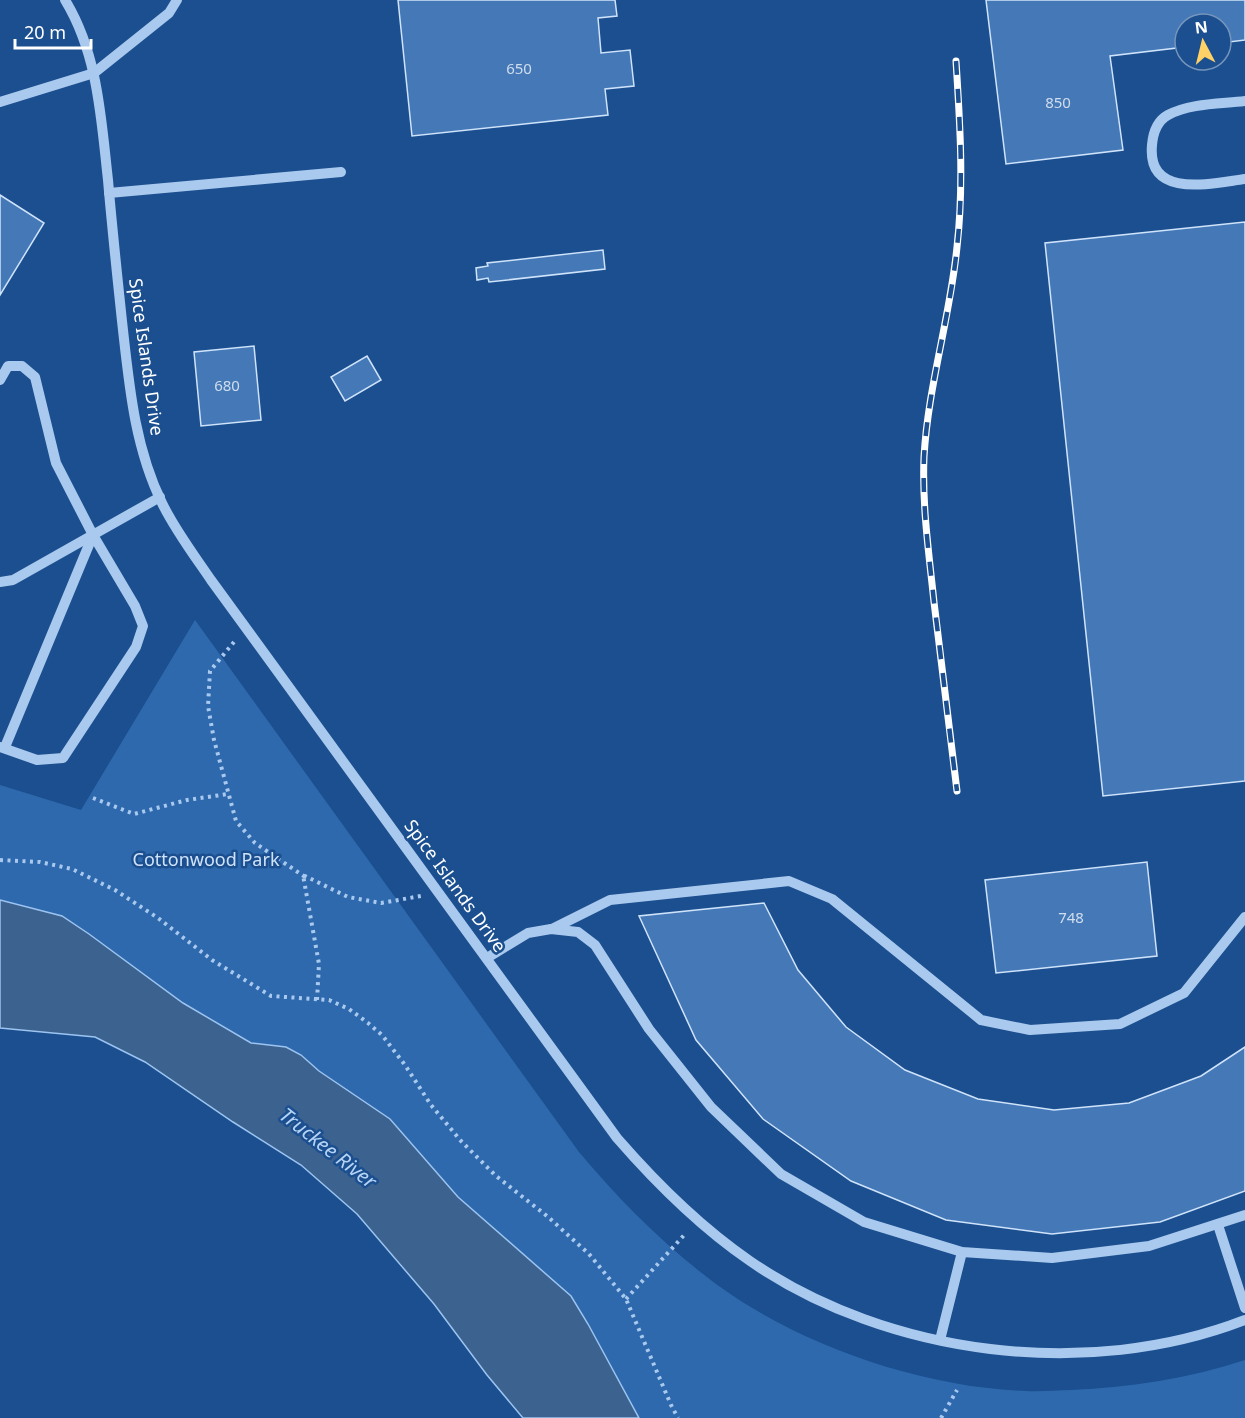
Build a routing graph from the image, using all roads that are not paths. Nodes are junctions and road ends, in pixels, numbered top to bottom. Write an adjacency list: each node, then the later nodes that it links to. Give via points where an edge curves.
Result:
1 (64, 0): 3 (street, Spice Islands Drive, via 88,50)
2 (177, 0): 3 (street, via 169,13)
3 (94, 73): 5 (street); 8 (street, Spice Islands Drive)
4 (1245, 100): 7 (street, via 1186,108 1167,115 1153,131 1151,153 1158,173 1174,184)
5 (0, 102)
6 (341, 172): 8 (street)
7 (1245, 179)
8 (109, 193): 10 (street, Spice Islands Drive, via 134,416)
9 (0, 381): 11 (street, via 8,366 21,366 35,377 56,463)
10 (160, 497): 11 (street); 16 (street, Spice Islands Drive, via 184,541)
11 (93, 535): 12 (street, via 14,580); 13 (street); 13 (street, via 143,626 136,647 63,758 37,760)
12 (0, 582)
13 (2, 747)
14 (1245, 917): 15 (street, via 1184,993 1120,1024 1030,1030 981,1020 832,898 789,880 610,900)
15 (551, 929): 16 (street, via 528,933); 19 (street, via 578,932 596,945 649,1029 711,1107 781,1174 864,1222)
16 (487, 958): 22 (street, Spice Islands Drive, via 617,1138 698,1221 751,1262 831,1306 873,1323)
17 (1245, 1215): 18 (street)
18 (1218, 1225): 19 (street, via 1149,1246 1052,1258); 20 (street)
19 (962, 1252): 22 (street)
20 (1245, 1308)
21 (1245, 1320): 22 (street, Spice Islands Drive, via 1189,1338 1098,1351 1006,1351)
22 (940, 1340)

